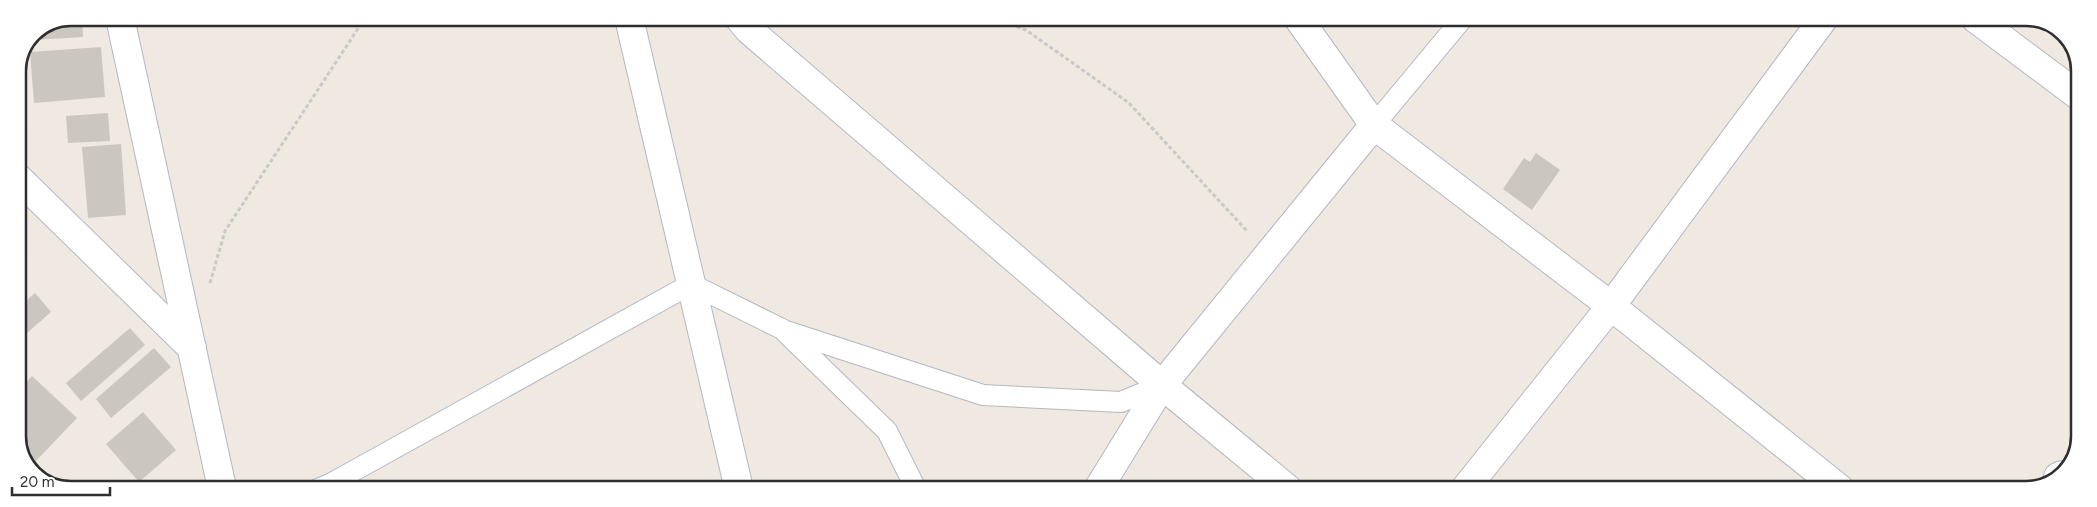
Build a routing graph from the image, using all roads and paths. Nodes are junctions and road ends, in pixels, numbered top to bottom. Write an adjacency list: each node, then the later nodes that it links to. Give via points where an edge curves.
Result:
1 (122, 26): 20 (street)
2 (360, 26): 17 (path, via 225,231)
3 (631, 26): 16 (street)
4 (747, 26): 21 (street)
5 (1015, 26): 11 (path)
6 (1021, 26): 11 (path)
7 (1304, 26): 13 (street)
8 (1455, 26): 13 (lane)
9 (1818, 26): 18 (street)
10 (1985, 26): 12 (street)
11 (1026, 30): 15 (path, via 1129,103)
12 (2071, 90)
13 (1374, 124): 15 (street); 18 (street)
14 (26, 186): 20 (street)
15 (1268, 253): 21 (street)
16 (691, 284): 19 (lane); 23 (lane); 24 (street)
17 (210, 285)
18 (1611, 306): 28 (street); 29 (street)
19 (782, 329): 21 (lane, via 983,394 1121,402); 25 (lane, via 887,431)
20 (192, 348): 22 (street)
21 (1162, 385): 26 (street); 27 (street)
22 (220, 481)
23 (335, 481)
24 (737, 481)
25 (912, 481)
26 (1103, 481)
27 (1278, 481)
28 (1471, 481)
29 (1830, 481)

